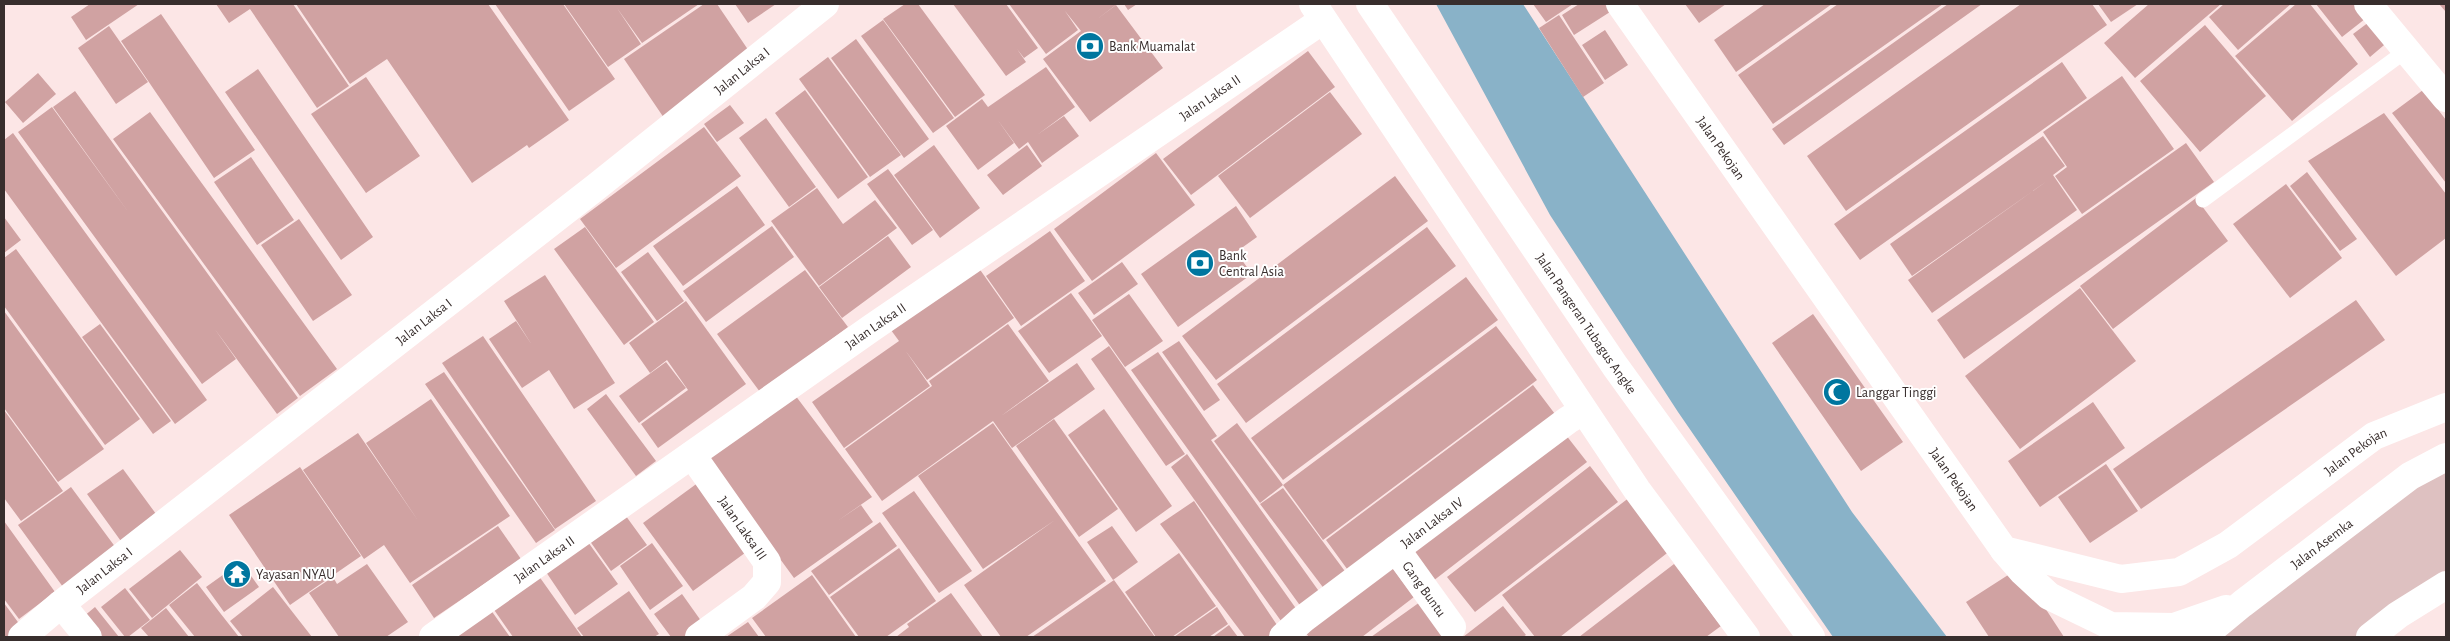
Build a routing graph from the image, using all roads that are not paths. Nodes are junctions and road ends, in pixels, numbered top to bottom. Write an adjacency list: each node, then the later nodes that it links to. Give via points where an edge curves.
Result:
1 (825, 4): 16 (street, Jalan Laksa I)
2 (1370, 4): 26 (street, Jalan Pangeran Tubagus Angke, via 1615,366)
3 (1620, 4): 14 (street, Jalan Pekojan)
4 (2368, 4): 6 (street)
5 (1318, 12): 10 (street); 11 (street, Jalan Laksa II)
6 (2407, 50): 7 (street); 8 (lane)
7 (2446, 98)
8 (2203, 200)
9 (2446, 407): 14 (street, Jalan Pekojan, via 2374,436 2228,545 2180,572 2121,579)
10 (1583, 411): 13 (street, Jalan Laksa IV); 25 (street)
11 (692, 455): 22 (street, Jalan Laksa II); 23 (street, Jalan Laksa III, via 767,562 767,582 754,597)
12 (2446, 457): 17 (street, Jalan Asemka, via 2410,476)
13 (1396, 549): 19 (street, Gang Buntu); 24 (street, Jalan Laksa IV)
14 (2004, 550): 17 (street, via 2049,596 2111,626 2174,627)
15 (2446, 586): 18 (street)
16 (61, 604): 20 (street, Jalan Laksa I); 21 (street)
17 (2242, 604): 27 (street, Jalan Asemka)
18 (2393, 626): 28 (street)
19 (1452, 627)
20 (22, 637)
21 (88, 637)
22 (433, 637)
23 (699, 637)
24 (1283, 637)
25 (1746, 637)
26 (1811, 637)
27 (2202, 637)
28 (2370, 637)

